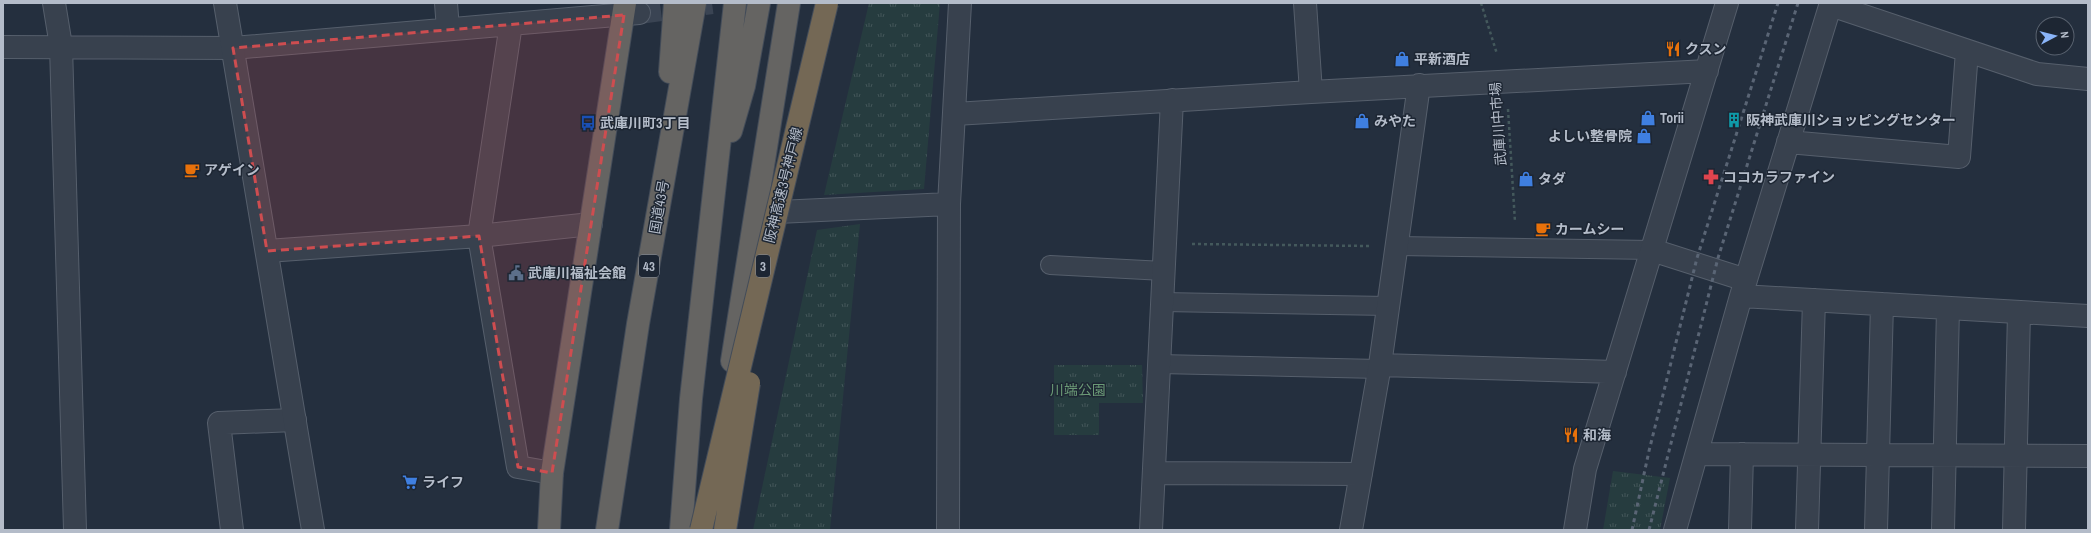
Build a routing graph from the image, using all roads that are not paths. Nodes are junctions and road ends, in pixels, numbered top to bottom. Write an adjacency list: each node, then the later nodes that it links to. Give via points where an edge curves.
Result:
1 (54, 3): 18 (street)
2 (225, 3): 20 (street)
3 (446, 3): 17 (street)
4 (675, 3): 30 (highway)
5 (695, 3): 30 (highway, 国道43号 / 43)
6 (735, 3): 29 (highway)
7 (759, 3): 29 (highway, via 744,86)
8 (789, 3): 32 (highway)
9 (827, 3): 68 (highway, 阪神高速3号神戸線 / 3, bridge)
10 (832, 3): 70 (highway, 阪神高速3号神戸線 / 3, bridge, via 778,224 758,327)
11 (960, 3): 27 (street)
12 (1305, 3): 25 (street)
13 (1727, 3): 22 (street)
14 (1831, 4): 21 (street); 28 (street)
15 (629, 10): 16 (street); 33 (highway)
16 (511, 24): 17 (street); 34 (street)
17 (448, 29): 20 (street)
18 (61, 46): 19 (street); 20 (street); 62 (street)
19 (3, 47)
20 (232, 48): 37 (street)
21 (1967, 51): 23 (street, via 2037,74); 28 (street, via 1959,156)
22 (1708, 71): 24 (street); 36 (street)
23 (2088, 79)
24 (1419, 85): 25 (street); 35 (street)
25 (1311, 92): 26 (street)
26 (1172, 100): 27 (street); 39 (street)
27 (955, 114): 31 (street)
28 (1788, 142): 40 (street)
29 (714, 190): 67 (highway, via 691,399)
30 (662, 191): 66 (highway, 国道43号 / 43, via 638,324)
31 (949, 204): 32 (street); 71 (street)
32 (756, 214): 69 (highway)
33 (591, 224): 34 (street); 59 (highway)
34 (479, 236): 37 (street); 59 (street, via 518,467)
35 (1397, 246): 36 (lane); 44 (street)
36 (1652, 250): 40 (street); 50 (street)
37 (267, 251): 51 (street)
38 (1050, 265): 39 (lane)
39 (1164, 271): 42 (street)
40 (1744, 288): 41 (street); 52 (street)
41 (1814, 300): 43 (street); 54 (street)
42 (1162, 302): 44 (lane); 48 (street)
43 (1882, 304): 45 (street); 55 (street)
44 (1388, 306): 49 (street)
45 (1948, 308): 46 (street); 56 (street)
46 (2019, 312): 47 (street); 57 (street)
47 (2088, 316)
48 (1159, 364): 49 (lane); 60 (street)
49 (1379, 367): 50 (street); 61 (street)
50 (1615, 372): 74 (street, via 1585,469)
51 (295, 420): 63 (street, via 219,423); 64 (street)
52 (1697, 454): 53 (street); 75 (street)
53 (1742, 454): 54 (street); 76 (street)
54 (1809, 455): 55 (street); 77 (street)
55 (1878, 456): 56 (street); 78 (street)
56 (1945, 456): 57 (street); 79 (street)
57 (2016, 456): 58 (street); 80 (street)
58 (2088, 456)
59 (552, 473): 65 (highway)
60 (1154, 473): 61 (street); 72 (street)
61 (1361, 474): 73 (street)
62 (75, 530)
63 (232, 530)
64 (313, 530)
65 (549, 530)
66 (606, 530)
67 (681, 530)
68 (701, 530)
69 (705, 530)
70 (725, 530)
71 (948, 530)
72 (1151, 530)
73 (1351, 530)
74 (1575, 530)
75 (1675, 530)
76 (1740, 530)
77 (1807, 530)
78 (1876, 530)
79 (1943, 530)
80 (2014, 530)

